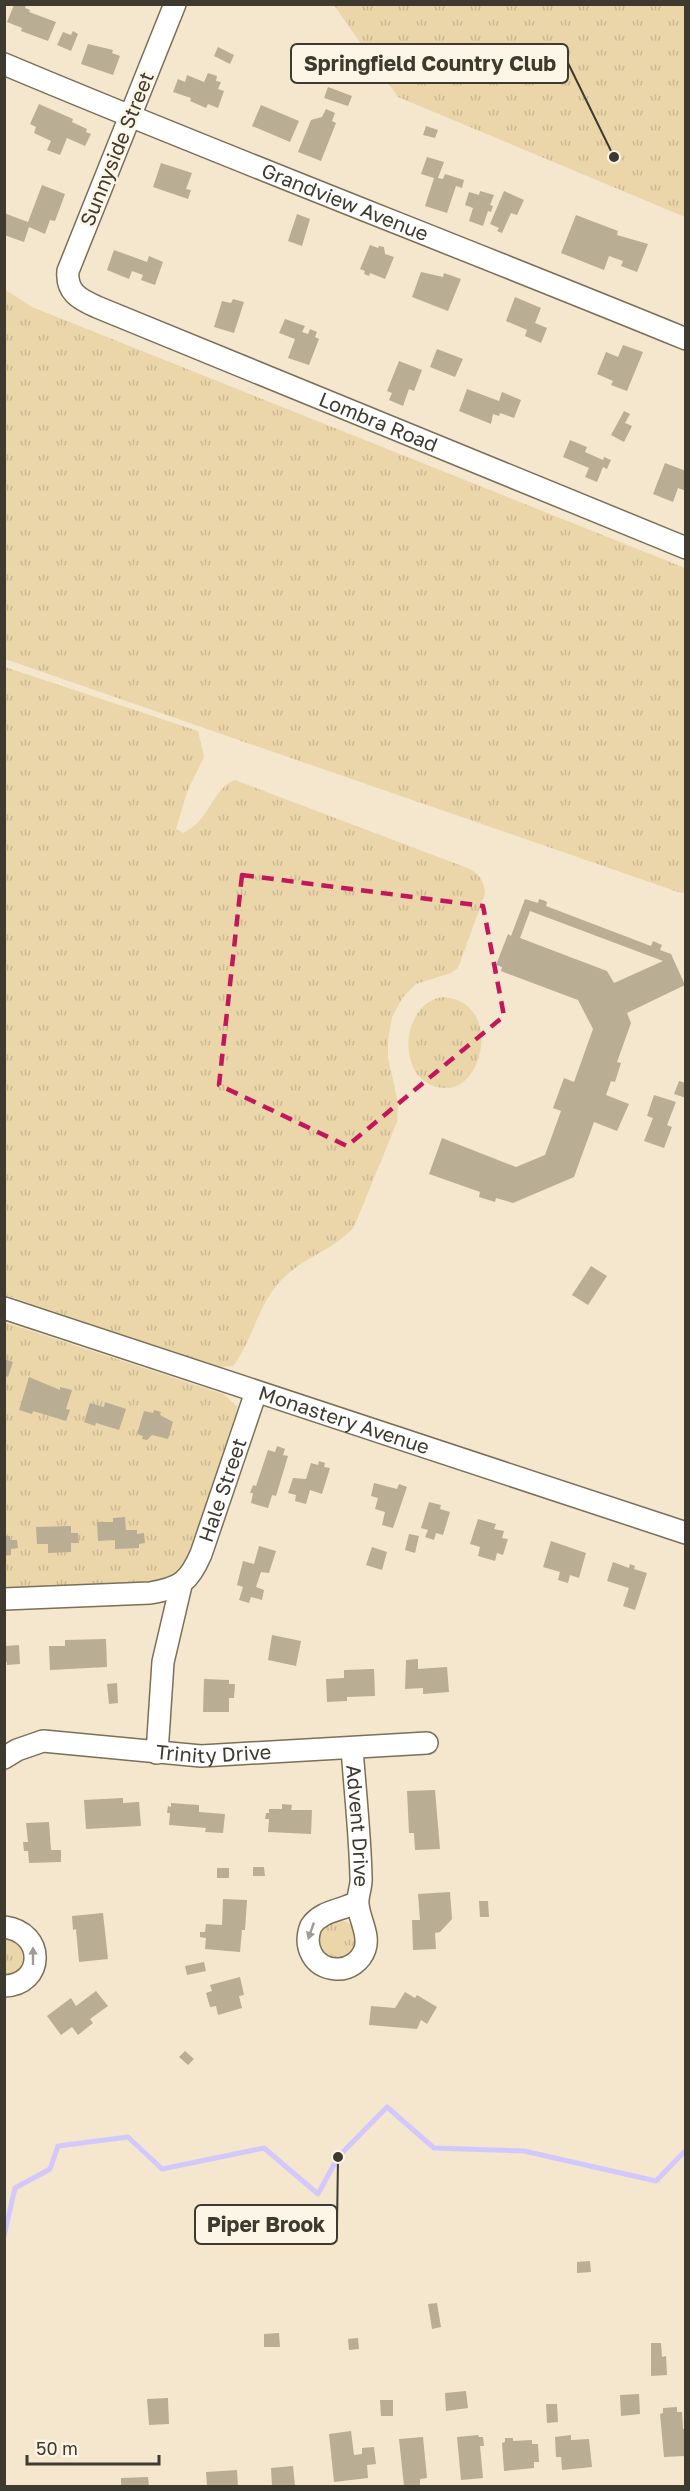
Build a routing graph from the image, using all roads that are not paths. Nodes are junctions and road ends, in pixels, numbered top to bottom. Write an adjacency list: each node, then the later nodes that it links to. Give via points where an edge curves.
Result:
1 (175, 4): 3 (street, Sunnyside Street)
2 (4, 64): 3 (street, Grandview Avenue)
3 (130, 117): 4 (street, Sunnyside Street, via 68,270 67,280); 5 (street, Grandview Avenue)
4 (73, 293): 6 (street, Lombra Road, via 108,312)
5 (686, 339)
6 (686, 548)
7 (4, 1308): 8 (street, Monastery Avenue)
8 (256, 1392): 9 (street, Monastery Avenue); 10 (street, Hale Street, via 201,1554)
9 (686, 1533)
10 (181, 1585): 11 (street, via 150,1593); 14 (street, Hale Street, via 163,1662)
11 (4, 1599)
12 (427, 1743): 13 (street, Trinity Drive)
13 (352, 1748): 14 (street, Trinity Drive, via 201,1756); 16 (street, Advent Drive, via 362,1880)
14 (157, 1753): 15 (street, Trinity Drive, via 43,1741)
15 (4, 1758)
16 (357, 1902)
17 (4, 1927): 18 (street, one-way to 17, via 25,1979 35,1964 28,1937)
18 (4, 1986)

